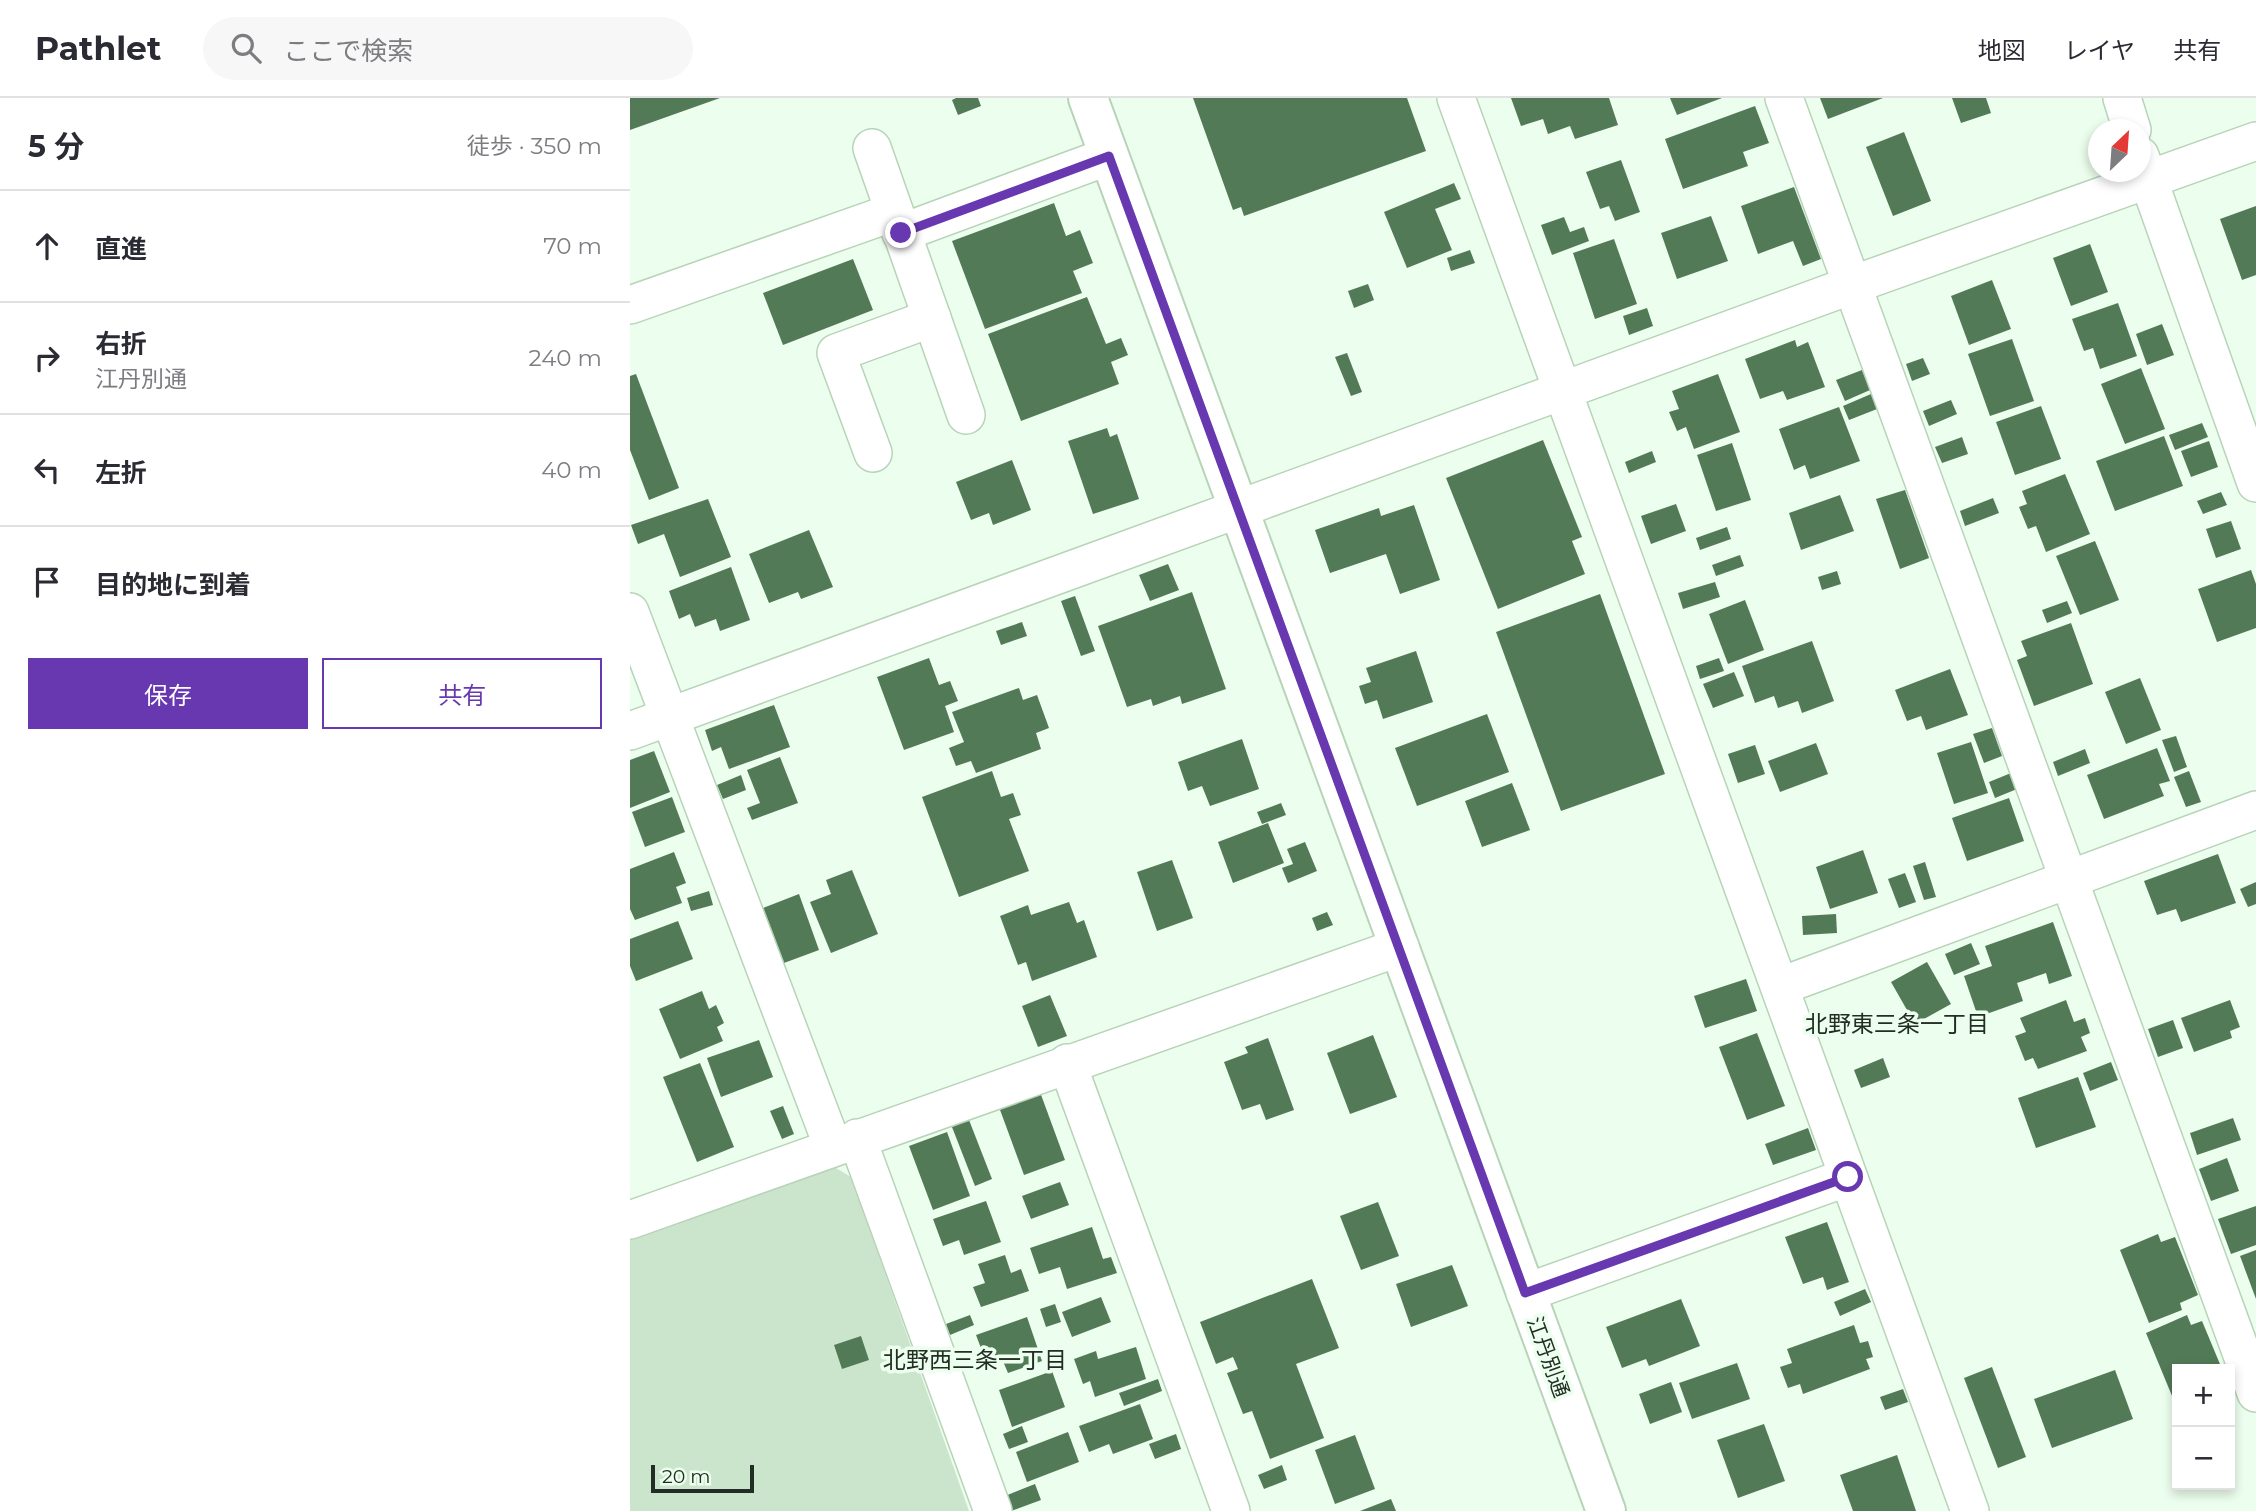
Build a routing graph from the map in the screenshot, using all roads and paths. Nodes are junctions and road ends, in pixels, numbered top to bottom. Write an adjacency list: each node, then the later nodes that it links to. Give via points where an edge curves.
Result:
1 (1088, 98): 8 (main road, 江丹別通)
2 (1456, 98): 16 (street)
3 (1784, 98): 13 (street)
4 (2122, 98): 5 (street)
5 (2129, 119)
6 (2256, 141): 9 (street)
7 (872, 148): 12 (street)
8 (1109, 156): 12 (street); 20 (main road, 江丹別通)
9 (2151, 167)
10 (2110, 182): 13 (street)
11 (2150, 182): 19 (street)
12 (898, 223): 14 (street); 15 (street)
13 (1852, 285): 16 (street); 25 (street)
14 (630, 305)
15 (932, 318): 17 (street); 18 (street, via 836,353)
16 (1562, 393): 20 (street); 27 (street)
17 (966, 415)
18 (873, 453)
19 (2256, 483)
20 (1239, 511): 22 (street); 26 (main road, 江丹別通)
21 (630, 612): 22 (street)
22 (668, 717): 23 (street); 29 (street)
23 (630, 731)
24 (2256, 810): 25 (street)
25 (2067, 879): 27 (street); 33 (street)
26 (1400, 947): 28 (street); 32 (main road, 江丹別通)
27 (1781, 986): 30 (street)
28 (1067, 1063): 29 (street); 35 (street)
29 (845, 1142): 31 (street); 34 (street)
30 (1848, 1177): 32 (street); 37 (street)
31 (630, 1220)
32 (1525, 1293): 36 (main road, 江丹別通)
33 (2256, 1393)
34 (993, 1511)
35 (1231, 1511)
36 (1606, 1511)
37 (1969, 1511)

